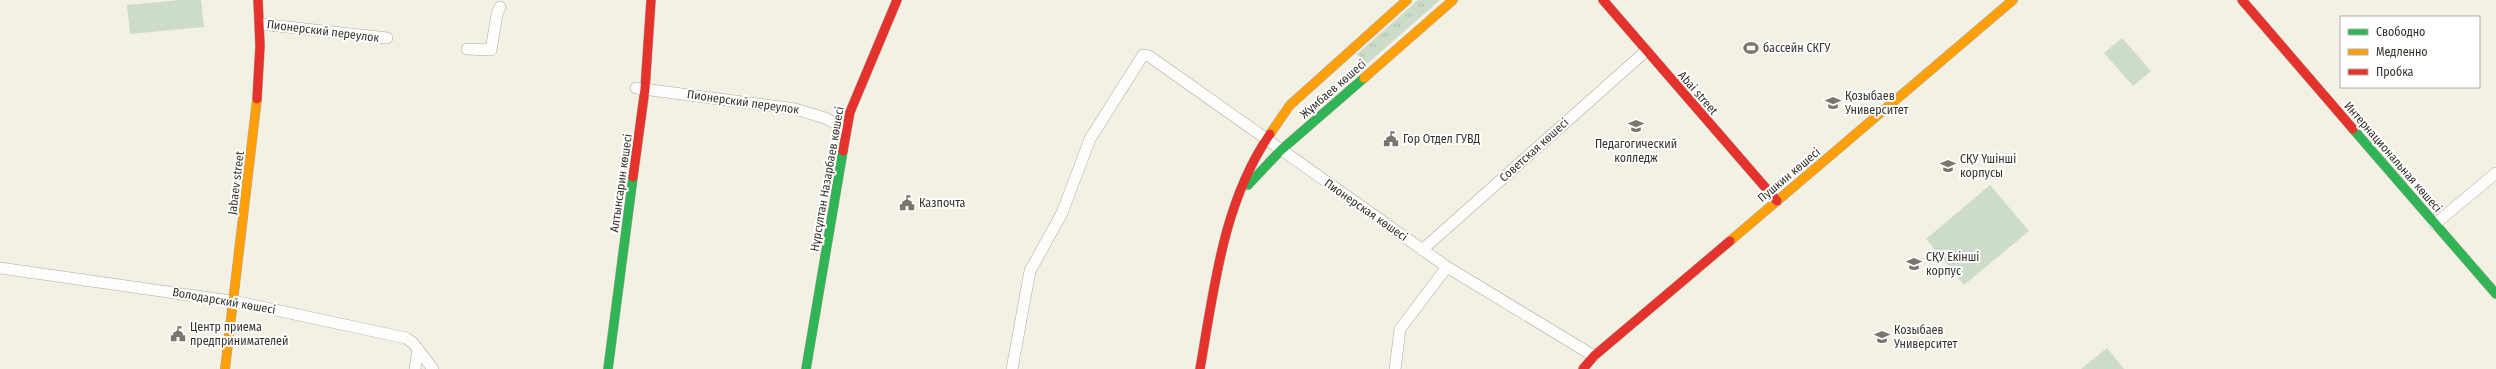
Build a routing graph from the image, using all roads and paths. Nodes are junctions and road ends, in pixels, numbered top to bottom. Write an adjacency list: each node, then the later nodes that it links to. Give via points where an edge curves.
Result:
1 (258, 0): 10 (street, Jabaev street)
2 (651, 0): 14 (street, Алтынсарин көшесі)
3 (897, 0): 15 (street, Нұрсұлтан Назарбаев көшесі, via 855,98)
4 (1407, 0): 16 (street, Жұмбаев көшесі, via 1290,105)
5 (1453, 0): 17 (street, Жұмбаев көшесі)
6 (1603, 0): 13 (street, Abai street)
7 (2013, 0): 20 (street, Пушкин көшесі)
8 (2242, 0): 21 (street, Интернациональная көшесі)
9 (500, 7): 12 (street, via 491,50 485,52)
10 (260, 24): 11 (street, Пионерский переулок); 26 (street, Jabaev street, via 256,105)
11 (387, 38)
12 (467, 49)
13 (1646, 51): 20 (street, Abai street); 22 (street, Советская көшесі)
14 (641, 88): 15 (street, Пионерский переулок, via 795,109 825,118); 32 (street, Алтынсарин көшесі)
15 (846, 129): 33 (street, Нұрсұлтан Назарбаев көшесі)
16 (1266, 139): 17 (street, Пионерская көшесі); 19 (street, Жұмбаев көшесі); 34 (street, Пионерская көшесі, via 1149,56 1143,55 1090,139 1062,213 1030,271)
17 (1281, 150): 19 (street, Жұмбаев көшесі, via 1252,179); 22 (street, Пионерская көшесі)
18 (2496, 173): 21 (street)
19 (1236, 201): 35 (street, Жұмбаев көшесі, via 1216,276)
20 (1777, 201): 28 (street, Пушкин көшесі)
21 (2435, 224): 25 (street, Интернациональная көшесі)
22 (1422, 250): 23 (street, Пионерская көшесі)
23 (1448, 267): 28 (street, Пионерская көшесі); 36 (street, via 1400,329)
24 (0, 268): 26 (street, Володарский көшесі)
25 (2496, 294)
26 (233, 301): 27 (street, Володарский көшесі, via 406,338); 29 (street, Jabaev street)
27 (418, 349): 30 (street); 31 (street, Володарский көшесі)
28 (1594, 356): 37 (street, Пушкин көшесі)
29 (225, 369)
30 (415, 369)
31 (433, 369)
32 (608, 369)
33 (806, 369)
34 (1012, 369)
35 (1200, 369)
36 (1395, 369)
37 (1583, 369)

